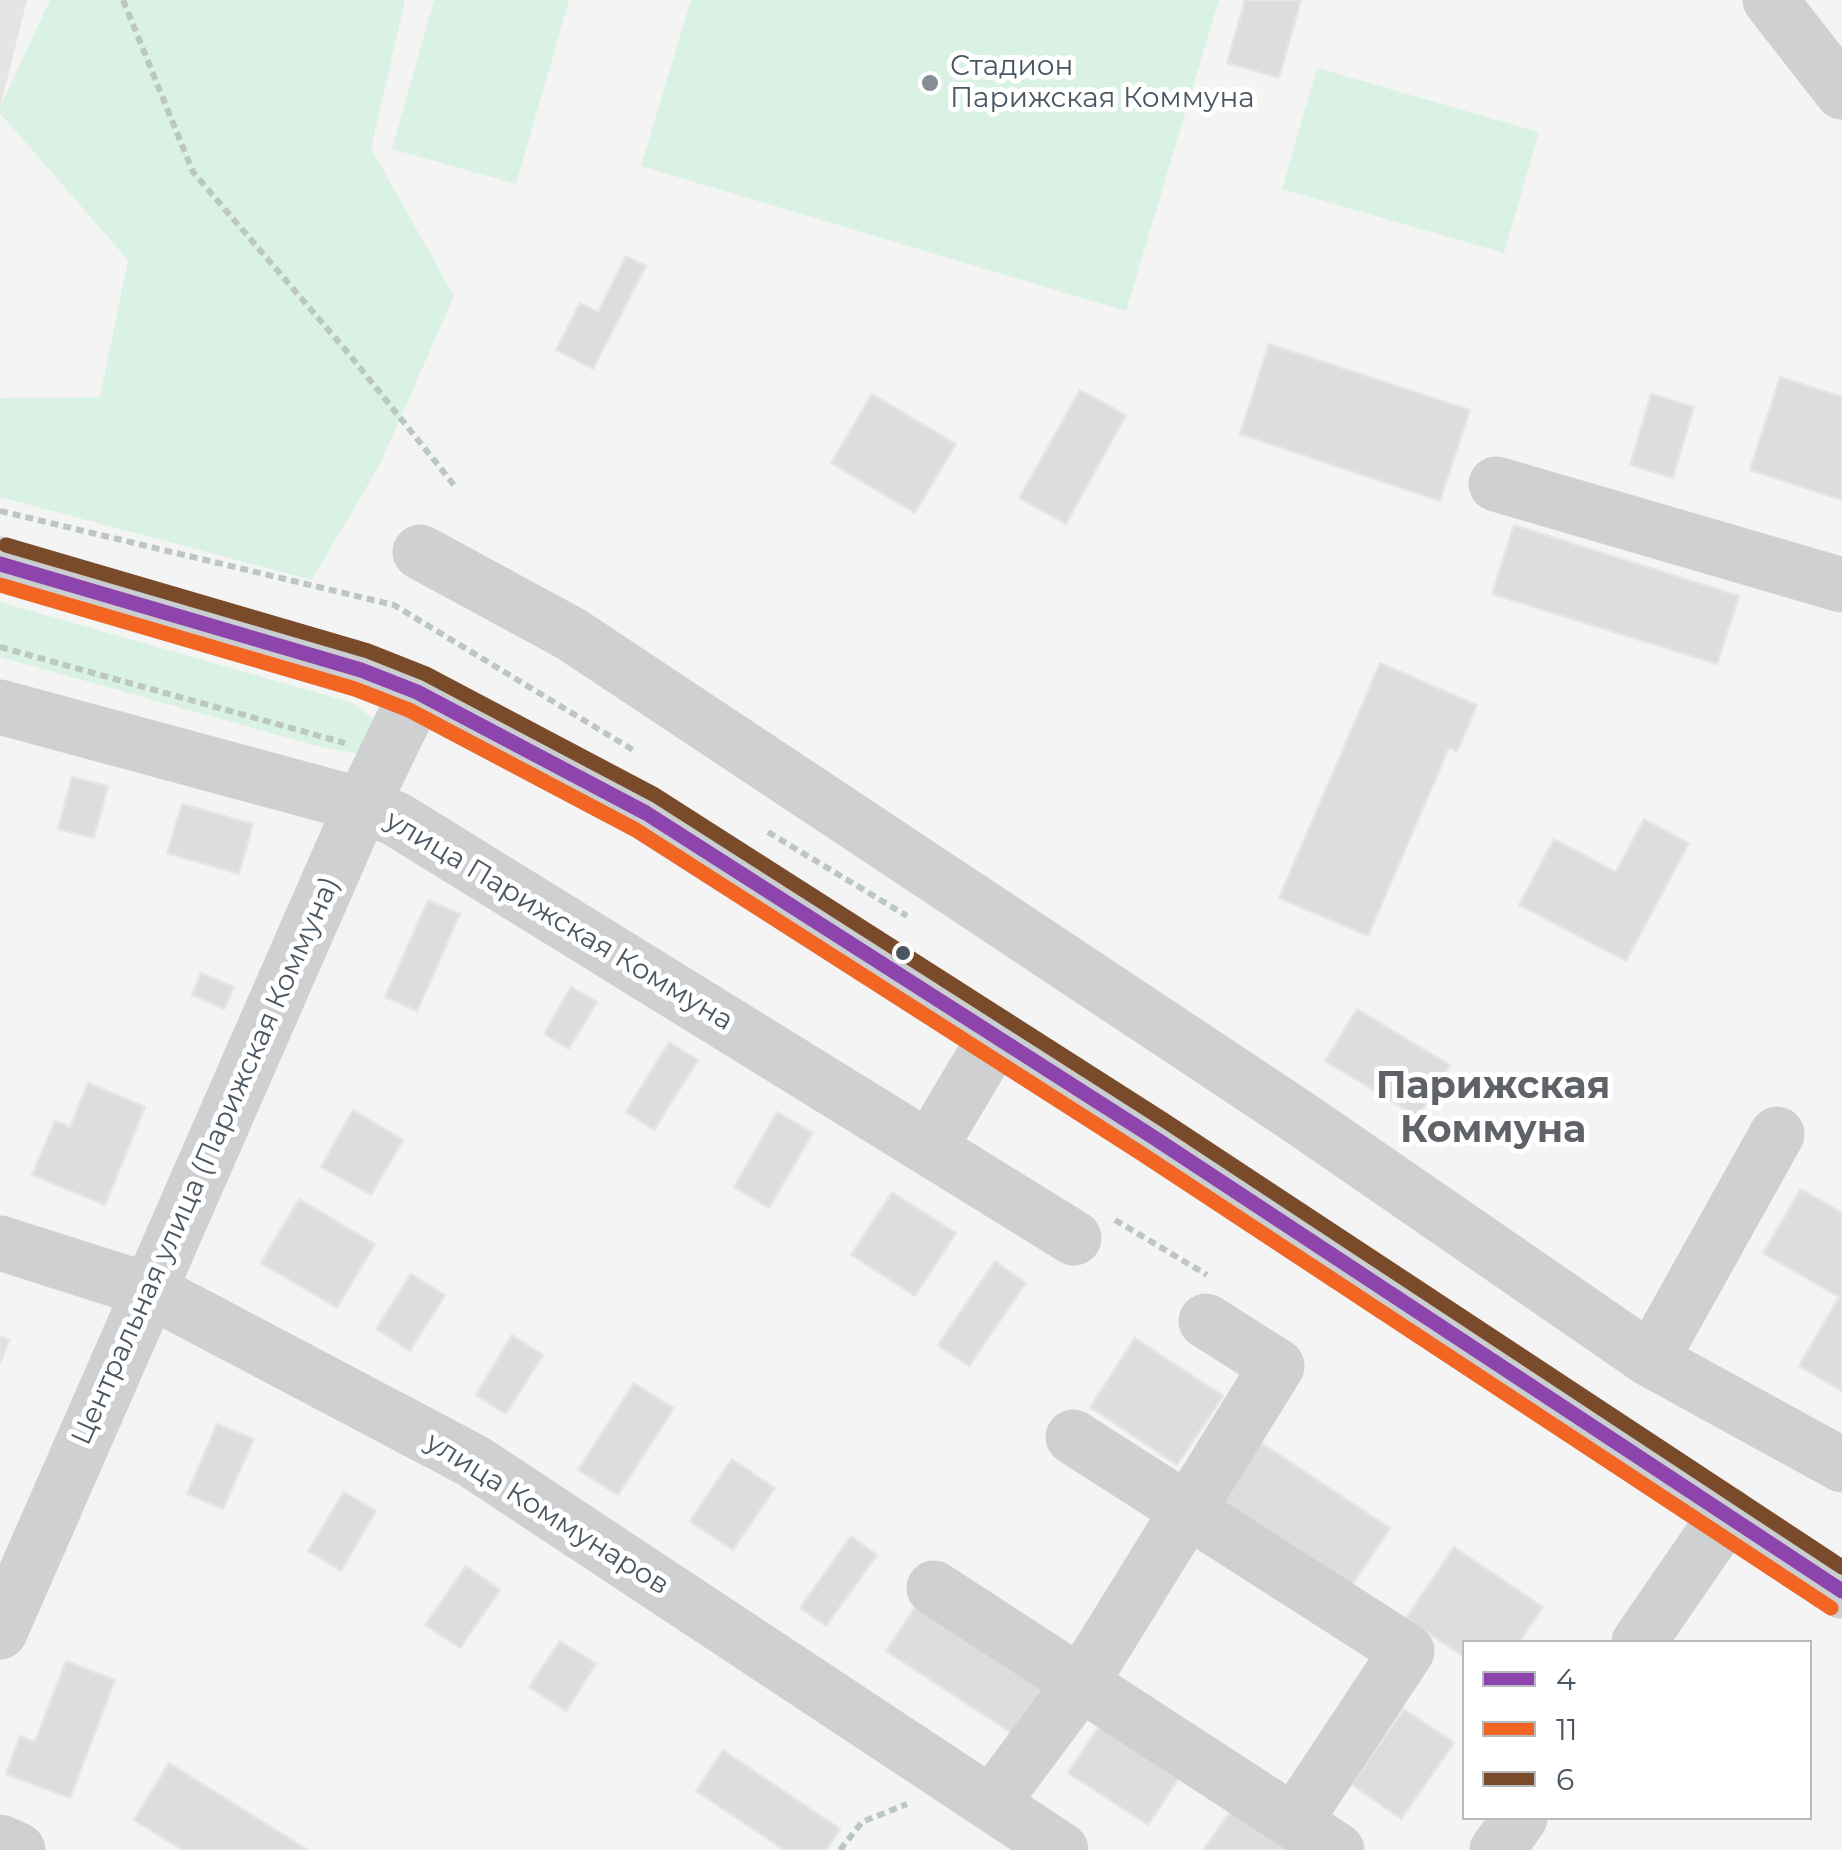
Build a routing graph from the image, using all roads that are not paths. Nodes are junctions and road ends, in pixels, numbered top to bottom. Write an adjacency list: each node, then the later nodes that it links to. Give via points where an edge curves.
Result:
1 (1770, 0): 2 (street)
2 (1842, 92)
3 (1496, 484): 6 (street)
4 (420, 552): 17 (street, via 571,634)
5 (0, 564): 7 (main road)
6 (1842, 584)
7 (417, 692): 9 (street, Центральная улица (Парижская Коммуна)); 10 (main road, via 646,812)
8 (0, 707): 9 (street, улица Парижская Коммуна)
9 (362, 805): 12 (street, улица Парижская Коммуна, via 426,836); 15 (street, Центральная улица (Парижская Коммуна))
10 (996, 1036): 12 (street); 21 (main road)
11 (1778, 1134): 17 (street)
12 (930, 1147): 13 (street, улица Парижская Коммуна)
13 (1074, 1238)
14 (0, 1244): 15 (street, улица Коммунаров)
15 (150, 1291): 24 (street, Центральная улица (Парижская Коммуна)); 27 (street, улица Коммунаров, via 473,1461)
16 (1206, 1321): 20 (street, via 1278,1366)
17 (1652, 1360): 19 (street)
18 (1073, 1437): 20 (street)
19 (1842, 1465)
20 (1186, 1512): 26 (street); 29 (street, via 1407,1651)
21 (1726, 1514): 23 (main road); 25 (street)
22 (934, 1588): 26 (street)
23 (1842, 1590)
24 (0, 1632)
25 (1640, 1640)
26 (1081, 1683): 27 (street); 29 (street)
27 (975, 1793): 32 (street, улица Коммунаров)
28 (1519, 1820): 33 (street)
29 (1315, 1836)
30 (0, 1842): 31 (street)
31 (18, 1850)
32 (1061, 1850)
33 (1497, 1850)

